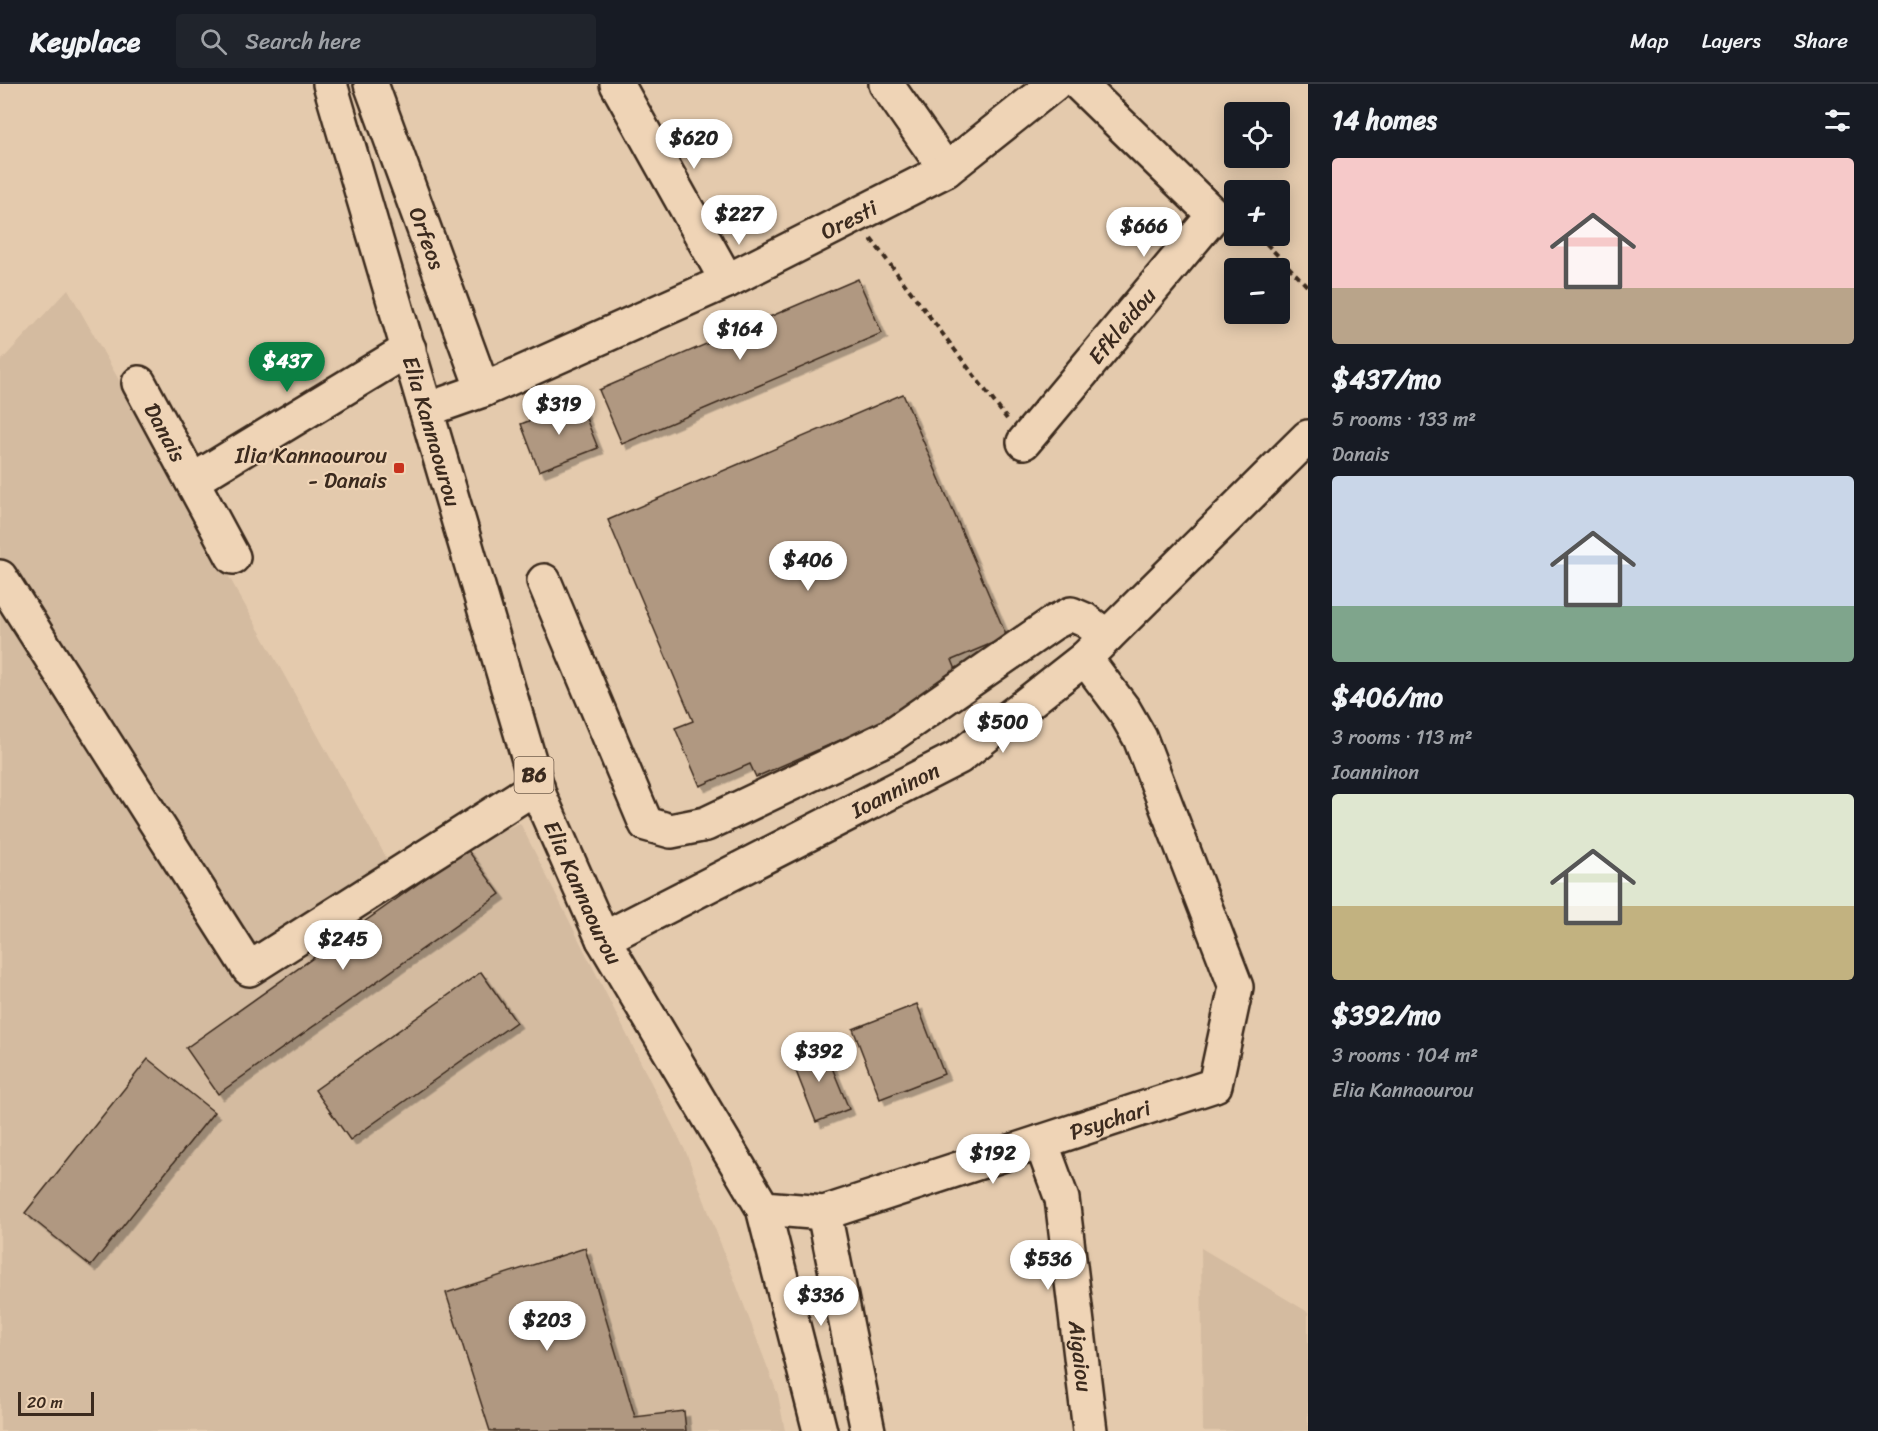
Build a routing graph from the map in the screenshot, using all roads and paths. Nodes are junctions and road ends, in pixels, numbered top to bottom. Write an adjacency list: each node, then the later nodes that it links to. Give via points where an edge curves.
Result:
1 (330, 84): 12 (street, Elia Kannaourou / B6)
2 (371, 84): 14 (street, Orfeos)
3 (616, 84): 10 (street)
4 (886, 84): 7 (street)
5 (1054, 84): 7 (street, Oresti)
6 (1080, 84): 17 (street, Efkleidou, via 1214,215)
7 (946, 170): 8 (street, Oresti)
8 (854, 217): 10 (street, Oresti); 17 (path)
9 (1269, 246): 11 (path)
10 (727, 281): 14 (street, Oresti)
11 (1308, 287)
12 (409, 349): 15 (street, Elia Kannaourou / B6); 18 (street, Danais)
13 (139, 383): 18 (street, Danais)
14 (483, 390): 15 (street, Oresti)
15 (426, 410): 23 (street, Elia Kannaourou / B6)
16 (1308, 437): 22 (street, Ioanninon)
17 (1024, 442)
18 (192, 481): 19 (street, Danais)
19 (233, 557)
20 (0, 578): 23 (street, via 249,969)
21 (544, 581): 22 (street, via 646,825 671,831 706,824 889,737 1071,614 1085,620)
22 (1096, 647): 24 (street, Ioanninon, via 959,757); 25 (street, Psychari, via 1140,738 1236,987 1215,1085)
23 (537, 786): 24 (street, Elia Kannaourou / B6)
24 (603, 939): 26 (street, Elia Kannaourou / B6)
25 (1041, 1142): 27 (street, Psychari); 30 (street, Aigaiou, via 1062,1199)
26 (763, 1208): 27 (street, Psychari); 28 (street, Elia Kannaourou / B6)
27 (824, 1213): 29 (street)
28 (820, 1431)
29 (868, 1431)
30 (1090, 1431)

